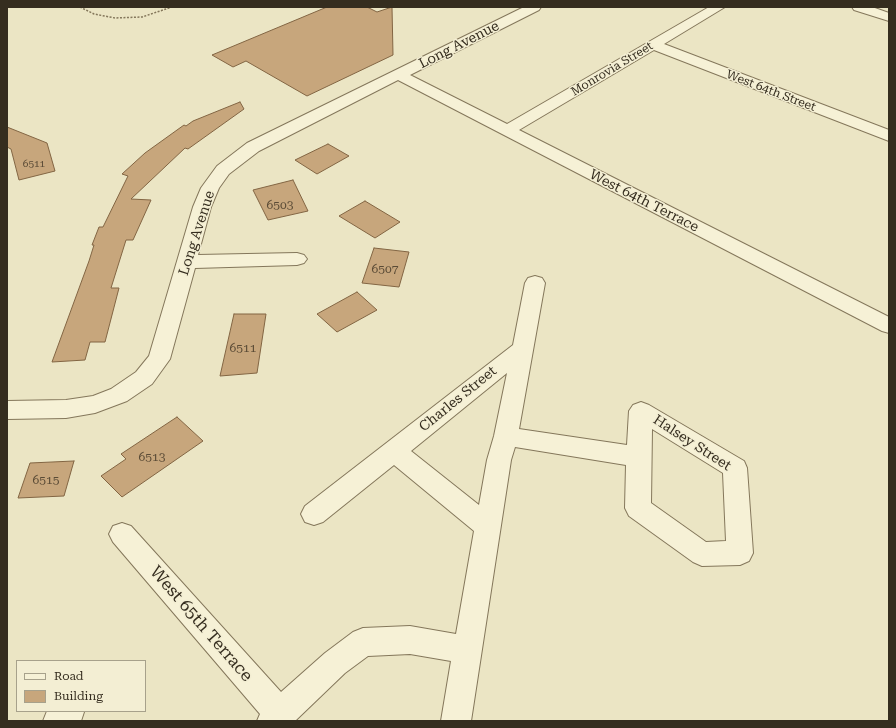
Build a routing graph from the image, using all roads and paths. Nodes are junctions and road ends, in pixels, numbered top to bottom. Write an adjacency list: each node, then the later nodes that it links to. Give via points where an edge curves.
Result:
1 (80, 7): 2 (path, via 94,14 115,18 142,17)
2 (172, 7)
3 (718, 7): 7 (street, Monrovia Street)
4 (859, 7): 6 (street)
5 (522, 9): 8 (street, Long Avenue)
6 (889, 17)
7 (653, 45): 9 (street, Monrovia Street); 10 (street, West 64th Street)
8 (399, 75): 9 (street, West 64th Terrace); 12 (street, Long Avenue, via 253,147 223,170 204,201)
9 (506, 131): 14 (street, West 64th Terrace)
10 (889, 136)
11 (297, 259): 12 (street)
12 (187, 262): 16 (street, Long Avenue, via 159,359 144,378 119,395 94,404 66,409)
13 (534, 283): 15 (street)
14 (889, 326)
15 (523, 348): 17 (street); 18 (street, Charles Street)
16 (7, 410)
17 (506, 436): 19 (street); 21 (street, via 499,460)
18 (394, 451): 20 (street, Charles Street); 21 (street)
19 (638, 458): 19 (street, Halsey Street, via 638,508 702,554 740,553 735,468 641,410)
20 (314, 514)
21 (488, 527): 23 (street)
22 (122, 534): 24 (street, West 65th Terrace)
23 (468, 650): 24 (street, via 410,640 364,642 335,663); 25 (street)
24 (276, 717)
25 (456, 721)

